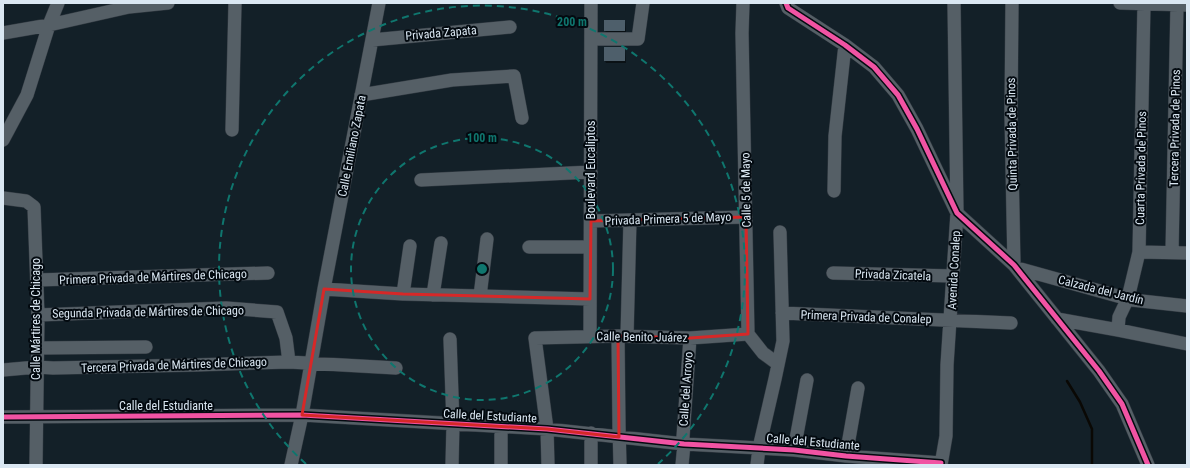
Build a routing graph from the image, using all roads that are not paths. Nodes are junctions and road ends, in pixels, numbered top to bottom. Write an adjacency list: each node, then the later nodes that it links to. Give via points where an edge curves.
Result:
1 (58, 3): 15 (street)
2 (168, 3): 14 (street)
3 (234, 3): 23 (street)
4 (379, 3): 19 (street, Calle Emiliano Zapata)
5 (592, 3): 18 (street, Boulevard Eucaliptos)
6 (643, 3): 18 (street, via 638,39)
7 (743, 3): 30 (street, Calle 5 de Mayo)
8 (786, 3): 20 (street, via 788,8)
9 (954, 3): 29 (street, Avenida Conalep)
10 (1012, 3): 42 (street, Quinta Privada de Pinos, via 1011,114)
11 (1120, 3): 12 (street)
12 (1144, 4): 13 (street); 39 (street, Cuarta Privada de Pinos)
13 (1182, 4): 40 (street, Tercera Privada de Pinos)
14 (129, 5): 15 (street)
15 (49, 25): 17 (street); 24 (street, via 26,95)
16 (510, 27): 19 (street, Privada Zapata)
17 (3, 33)
18 (591, 39): 25 (street, Boulevard Eucaliptos)
19 (372, 40): 21 (street, Calle Emiliano Zapata)
20 (845, 45): 27 (street, via 835,136); 29 (street, via 874,67 898,95)
21 (361, 95): 22 (street, via 452,80 514,76); 47 (street, Calle Emiliano Zapata)
22 (522, 118)
23 (232, 130)
24 (3, 140)
25 (591, 172): 26 (street); 32 (street, Boulevard Eucaliptos)
26 (421, 180)
27 (834, 191)
28 (3, 198): 46 (street, Calle Mártires de Chicago, via 26,200 34,206)
29 (957, 213): 42 (street); 45 (street, Avenida Conalep)
30 (746, 217): 31 (street, Privada Primera 5 de Mayo); 60 (street, Calle 5 de Mayo)
31 (630, 220): 32 (street, Privada Primera 5 de Mayo); 62 (street)
32 (590, 221): 38 (street, Boulevard Eucaliptos)
33 (780, 232): 54 (street)
34 (487, 239): 50 (street)
35 (441, 243): 49 (street)
36 (410, 246): 48 (street)
37 (529, 247): 38 (street)
38 (590, 248): 52 (street, Boulevard Eucaliptos)
39 (1139, 252): 40 (street); 51 (street, Cuarta Privada de Pinos)
40 (1172, 252): 41 (street)
41 (1187, 253)
42 (1015, 267): 51 (street, Calzada del Jardín); 56 (street)
43 (268, 273): 46 (street, Primera Privada de Mártires de Chicago)
44 (833, 273): 45 (street, Privada Zicatela)
45 (953, 276): 57 (street, Avenida Conalep)
46 (37, 280): 55 (street, Calle Mártires de Chicago)
47 (324, 289): 48 (street); 69 (street, Calle Emiliano Zapata)
48 (403, 294): 49 (street)
49 (433, 296): 50 (street)
50 (480, 296): 52 (street)
51 (1128, 298): 53 (street, Calzada del Jardín); 59 (street, Cuarta Privada de Pinos, via 1119,317)
52 (590, 299): 61 (street, Boulevard Eucaliptos)
53 (1187, 306)
54 (782, 313): 57 (street, Primera Privada de Conalep); 70 (street, via 783,340)
55 (38, 315): 67 (street, Calle Mártires de Chicago); 68 (street, Segunda Privada de Mártires de Chicago, via 226,308 277,312 286,338)
56 (1057, 319): 59 (street); 99 (street, via 1122,404)
57 (951, 320): 58 (street, Primera Privada de Conalep); 89 (street, Avenida Conalep, via 946,436)
58 (1011, 323)
59 (1118, 330): 65 (street)
60 (748, 334): 63 (street, Calle Benito Juárez); 70 (street, via 763,353)
61 (590, 336): 62 (street, Calle Benito Juárez); 81 (street, Calle Benito Juárez, via 535,338)
62 (622, 336): 63 (street, Calle Benito Juárez); 83 (street)
63 (690, 338): 84 (street, Calle del Arroyo)
64 (450, 339): 79 (street)
65 (1187, 344)
66 (146, 347): 67 (street)
67 (38, 348): 71 (street, Calle Mártires de Chicago)
68 (290, 362): 69 (street, Tercera Privada de Mártires de Chicago); 71 (street, Tercera Privada de Mártires de Chicago)
69 (311, 363): 72 (street, Tercera Privada de Mártires de Chicago); 76 (street, Calle Emiliano Zapata)
70 (778, 364): 85 (street)
71 (37, 367): 73 (street, Tercera Privada de Mártires de Chicago); 77 (street, Calle Mártires de Chicago)
72 (396, 368)
73 (3, 370)
74 (807, 380): 86 (street)
75 (858, 388): 87 (street)
76 (302, 415): 77 (street, Calle del Estudiante); 79 (street, Calle del Estudiante); 91 (street, Calle Emiliano Zapata)
77 (37, 416): 78 (street, Calle del Estudiante); 90 (street, Calle Mártires de Chicago)
78 (3, 417)
79 (454, 424): 80 (street, Calle del Estudiante); 92 (street)
80 (501, 427): 81 (street, Calle del Estudiante); 93 (street)
81 (547, 429): 82 (street, Calle del Estudiante); 94 (street)
82 (590, 433): 83 (street, Calle del Estudiante); 95 (street)
83 (619, 437): 84 (street, Calle del Estudiante); 96 (street)
84 (684, 444): 85 (street, Calle del Estudiante); 97 (street, Calle del Arroyo)
85 (759, 448): 86 (street, Calle del Estudiante); 98 (street)
86 (794, 450): 87 (street, Calle del Estudiante)
87 (846, 456): 88 (street, Calle del Estudiante)
88 (868, 461): 89 (street, Calle del Estudiante)
89 (941, 464)
90 (36, 465)
91 (291, 465)
92 (452, 465)
93 (501, 465)
94 (548, 465)
95 (591, 465)
96 (620, 465)
97 (682, 465)
98 (757, 465)
99 (1148, 465)

